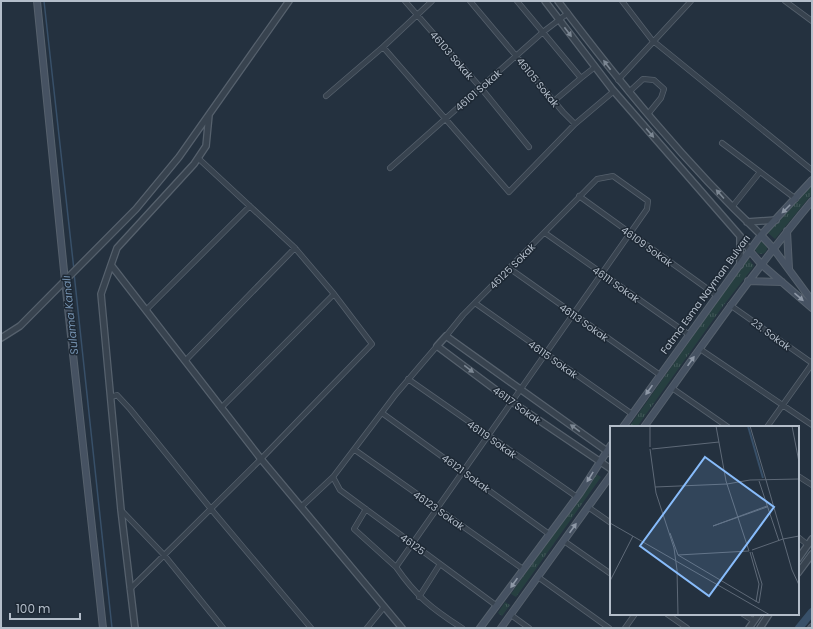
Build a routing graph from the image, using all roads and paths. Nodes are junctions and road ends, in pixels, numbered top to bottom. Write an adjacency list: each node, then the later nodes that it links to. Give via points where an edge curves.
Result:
1 (37, 1): 60 (main road)
2 (289, 1): 29 (street)
3 (405, 1): 13 (street, 46103 Sokak)
4 (432, 1): 13 (street)
5 (470, 1): 19 (street, 46105 Sokak)
6 (517, 1): 16 (street)
7 (545, 1): 14 (street)
8 (558, 1): 12 (street)
9 (622, 1): 17 (street)
10 (691, 1): 17 (street)
11 (785, 1): 15 (street)
12 (568, 13): 14 (street, 46101 Sokak); 22 (street, one-way to 12)
13 (417, 14): 18 (street); 23 (street, 46103 Sokak)
14 (559, 19): 16 (street, 46101 Sokak); 20 (street, one-way to 20)
15 (811, 20)
16 (543, 32): 19 (street, 46101 Sokak); 21 (street)
17 (654, 41): 22 (street); 36 (street)
18 (384, 47): 26 (street); 30 (street)
19 (517, 56): 23 (street, 46101 Sokak); 27 (street, 46105 Sokak)
20 (595, 67): 21 (street); 24 (street)
21 (581, 78): 27 (street)
22 (618, 80): 25 (street)
23 (481, 88): 30 (street, 46101 Sokak); 33 (street, 46103 Sokak)
24 (614, 91): 31 (street); 50 (street, one-way to 50)
25 (629, 92): 28 (street); 28 (street, via 643,79 654,80 664,89 661,98)
26 (326, 96)
27 (554, 101): 31 (street, 46105 Sokak)
28 (648, 114): 43 (street, one-way to 28)
29 (209, 116): 34 (street, via 206,146); 60 (street, via 136,209)
30 (446, 119): 31 (street, via 508,192); 35 (street, 46101 Sokak)
31 (575, 124)
32 (722, 143): 37 (street)
33 (529, 147)
34 (198, 158): 42 (street); 56 (street, via 117,248)
35 (390, 168)
36 (812, 170)
37 (760, 172): 40 (street); 43 (street)
38 (812, 180): 40 (main road, Fatma Esma Nayman Bulvarı)
39 (579, 196): 47 (street, 46125 Sokak); 48 (street, 46109 Sokak); 48 (street, 46125 Sokak, via 597,179 613,176 643,196 648,201 647,209)
40 (796, 199): 44 (main road, Fatma Esma Nayman Bulvarı, one-way to 44)
41 (811, 204): 46 (main road)
42 (250, 206): 51 (street); 69 (street)
43 (732, 207): 45 (street)
44 (776, 220): 45 (street); 49 (main road, Fatma Esma Nayman Bulvarı)
45 (747, 222): 49 (street)
46 (787, 231): 52 (main road); 58 (main road)
47 (545, 233): 57 (street, 46125 Sokak); 59 (street, 46111 Sokak)
48 (630, 233): 59 (street); 64 (street, 46109 Sokak)
49 (761, 235): 52 (main road); 53 (main road, Fatma Esma Nayman Bulvarı)
50 (740, 236): 53 (street); 55 (street)
51 (295, 248): 63 (street); 77 (street)
52 (773, 248): 54 (main road); 58 (main road)
53 (750, 251): 54 (main road); 55 (main road, Fatma Esma Nayman Bulvarı)
54 (761, 264): 61 (main road); 62 (main road)
55 (740, 265): 64 (main road, Fatma Esma Nayman Bulvarı)
56 (111, 266): 69 (street); 83 (street, via 101,294)
57 (509, 268): 66 (street, 46125 Sokak); 70 (street, 46113 Sokak)
58 (789, 268): 65 (main road)
59 (602, 274): 70 (street); 71 (street, 46111 Sokak)
60 (65, 281): 73 (street, via 20,326); 140 (main road)
61 (748, 282): 62 (main road); 67 (main road)
62 (782, 282): 68 (main road, one-way to 68)
63 (334, 294): 86 (street); 97 (street, via 372,344)
64 (716, 295): 71 (main road, Fatma Esma Nayman Bulvarı)
65 (812, 301)
66 (475, 303): 72 (street, 46125 Sokak); 76 (street, 46115 Sokak)
67 (730, 305): 75 (main road); 78 (street, 23. Sokak)
68 (812, 308)
69 (146, 310): 77 (street)
70 (573, 315): 76 (street); 79 (street, 46113 Sokak)
71 (688, 334): 79 (main road, Fatma Esma Nayman Bulvarı)
72 (446, 336): 74 (street); 82 (street, 46117 Sokak)
73 (1, 338)
74 (437, 346): 80 (street); 84 (street, 46117 Sokak, one-way to 84)
75 (700, 349): 81 (main road, one-way to 75); 85 (street)
76 (546, 354): 82 (street); 88 (street, 46115 Sokak)
77 (185, 361): 86 (street)
78 (812, 364): 85 (street)
79 (660, 375): 88 (main road, Fatma Esma Nayman Bulvarı, one-way to 88)
80 (408, 380): 87 (street); 94 (street, 46119 Sokak)
81 (672, 388): 91 (main road); 92 (street)
82 (521, 389): 84 (street); 96 (street, 46117 Sokak, one-way to 82)
83 (111, 397): 108 (street, via 117,395 130,409); 111 (street)
84 (512, 402): 94 (street); 98 (street, 46117 Sokak)
85 (783, 405): 89 (street); 93 (street)
86 (221, 408): 97 (street)
87 (382, 413): 95 (street); 100 (street, 46121 Sokak)
88 (632, 414): 90 (main road, Fatma Esma Nayman Bulvarı)
89 (812, 425)
90 (624, 426)
91 (645, 426)
92 (727, 426)
93 (768, 426)
94 (488, 436): 100 (street); 105 (street, 46119 Sokak)
95 (355, 450): 102 (street); 110 (street, 46123 Sokak)
96 (609, 452): 98 (main road)
97 (261, 459): 106 (street); 108 (street)
98 (599, 462): 99 (street, 46117 Sokak); 105 (main road, one-way to 105)
99 (610, 468)
100 (463, 471): 110 (street); 113 (street, 46121 Sokak)
101 (610, 476): 107 (main road)
102 (333, 477): 106 (street); 109 (street, 46125, via 340,490)
103 (799, 477): 104 (street)
104 (812, 485)
105 (577, 497): 113 (main road)
106 (302, 507): 130 (street)
107 (588, 507): 112 (street); 116 (main road, one-way to 107)
108 (211, 509): 120 (street); 142 (street)
109 (366, 509): 117 (street, 46125); 123 (street, via 354,529)
110 (436, 509): 117 (street); 124 (street, 46123 Sokak)
111 (121, 510): 120 (street); 128 (street)
112 (610, 522)
113 (549, 534): 124 (main road)
114 (799, 539): 118 (street)
115 (812, 539): 118 (street)
116 (564, 541): 126 (street); 127 (main road)
117 (412, 543): 122 (street, 46125); 123 (street)
118 (808, 545): 121 (street)
119 (812, 554): 125 (street)
120 (164, 555): 128 (street); 141 (street)
121 (799, 558)
122 (440, 564): 129 (street); 131 (street, 46125)
123 (396, 567): 129 (street)
124 (523, 569): 131 (main road, one-way to 131)
125 (799, 572)
126 (610, 573)
127 (538, 577): 132 (main road); 149 (street)
128 (130, 589): 139 (street)
129 (419, 597): 145 (street)
130 (384, 606): 143 (street); 144 (street)
131 (498, 606): 146 (main road)
132 (511, 615): 147 (main road); 148 (street)
133 (634, 615): 150 (street)
134 (668, 615): 151 (street)
135 (745, 615): 138 (street)
136 (758, 615): 138 (street)
137 (768, 615): 153 (street)
138 (754, 621): 152 (street)
139 (135, 627)
140 (103, 628)
141 (223, 628)
142 (311, 628)
143 (367, 628)
144 (402, 628)
145 (462, 628)
146 (480, 628)
147 (501, 628)
148 (529, 628)
149 (609, 628)
150 (625, 628)
151 (687, 628)
152 (749, 628)
153 (760, 628)

